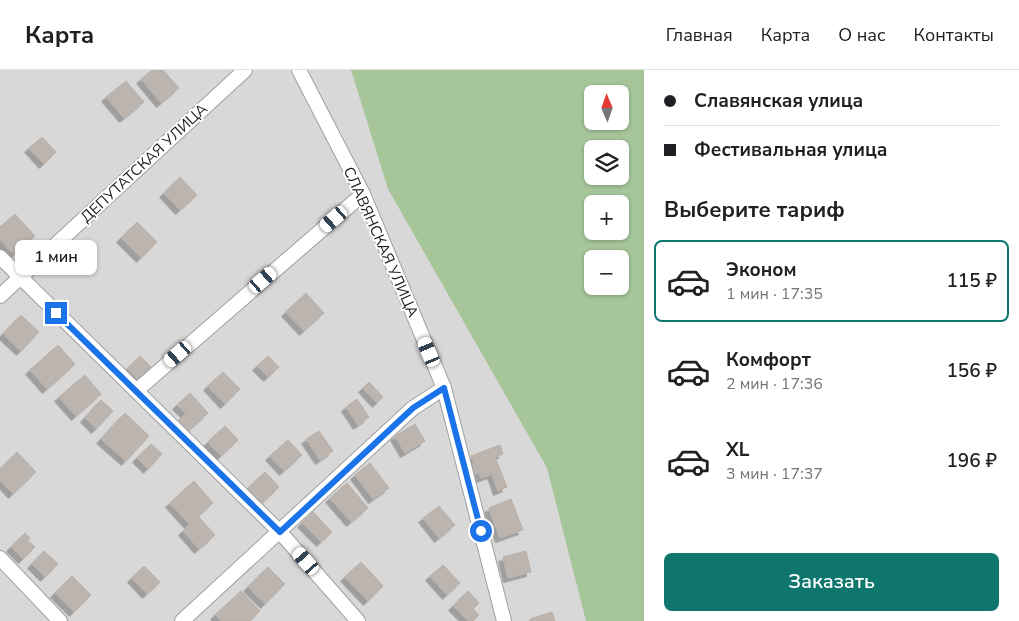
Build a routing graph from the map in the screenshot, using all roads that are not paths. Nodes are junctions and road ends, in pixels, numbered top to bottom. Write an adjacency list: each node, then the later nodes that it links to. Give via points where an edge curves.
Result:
1 (245, 70): 5 (street, ДЕПУТАТСКАЯ УЛИЦА)
2 (299, 70): 3 (street, СЛАВЯНСКАЯ УЛИЦА)
3 (362, 194): 7 (street, СЛАВЯНСКАЯ УЛИЦА); 8 (street)
4 (0, 257): 5 (street)
5 (19, 278): 6 (street, ДЕПУТАТСКАЯ УЛИЦА); 8 (street)
6 (0, 296)
7 (444, 388): 9 (street, via 413,408); 14 (street, СЛАВЯНСКАЯ УЛИЦА)
8 (136, 391): 9 (street)
9 (280, 532): 12 (street); 13 (street)
10 (0, 558): 11 (street)
11 (60, 621)
12 (182, 621)
13 (358, 621)
14 (504, 621)

